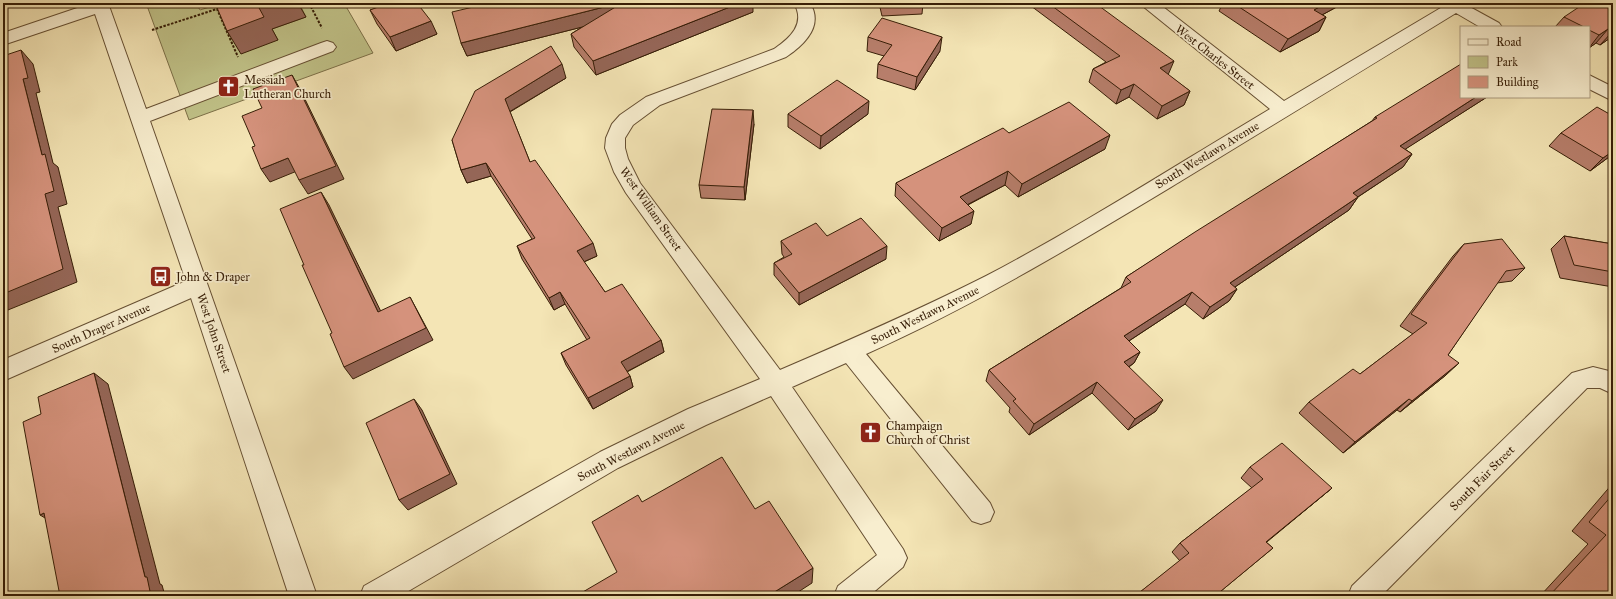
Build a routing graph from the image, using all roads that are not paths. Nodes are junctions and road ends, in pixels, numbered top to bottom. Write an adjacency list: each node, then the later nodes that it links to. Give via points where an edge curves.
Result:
1 (802, 3): 15 (street, West William Street, via 806,22 803,34 796,42 780,53 653,101 622,124 615,138 614,152 633,188)
2 (1147, 3): 10 (street, West Charles Street)
3 (1458, 4): 5 (street); 10 (street, South Westlawn Avenue)
4 (101, 5): 6 (street); 11 (street, West John Street)
5 (1491, 26)
6 (3, 39)
7 (327, 47): 11 (street)
8 (1590, 82): 9 (street)
9 (1613, 95)
10 (1282, 110): 13 (street, South Westlawn Avenue, via 995,281 913,323)
11 (140, 118): 12 (street, West John Street)
12 (198, 285): 14 (street, South Draper Avenue); 18 (street, West John Street)
13 (850, 351): 15 (street, South Westlawn Avenue); 17 (street)
14 (3, 371)
15 (776, 383): 19 (street, South Westlawn Avenue, via 697,417 609,460); 20 (street, West William Street, via 894,558)
16 (1610, 383): 21 (street, South Fair Street, via 1591,376 1580,380)
17 (981, 512)
18 (303, 596)
19 (374, 596)
20 (848, 596)
21 (1362, 596)

